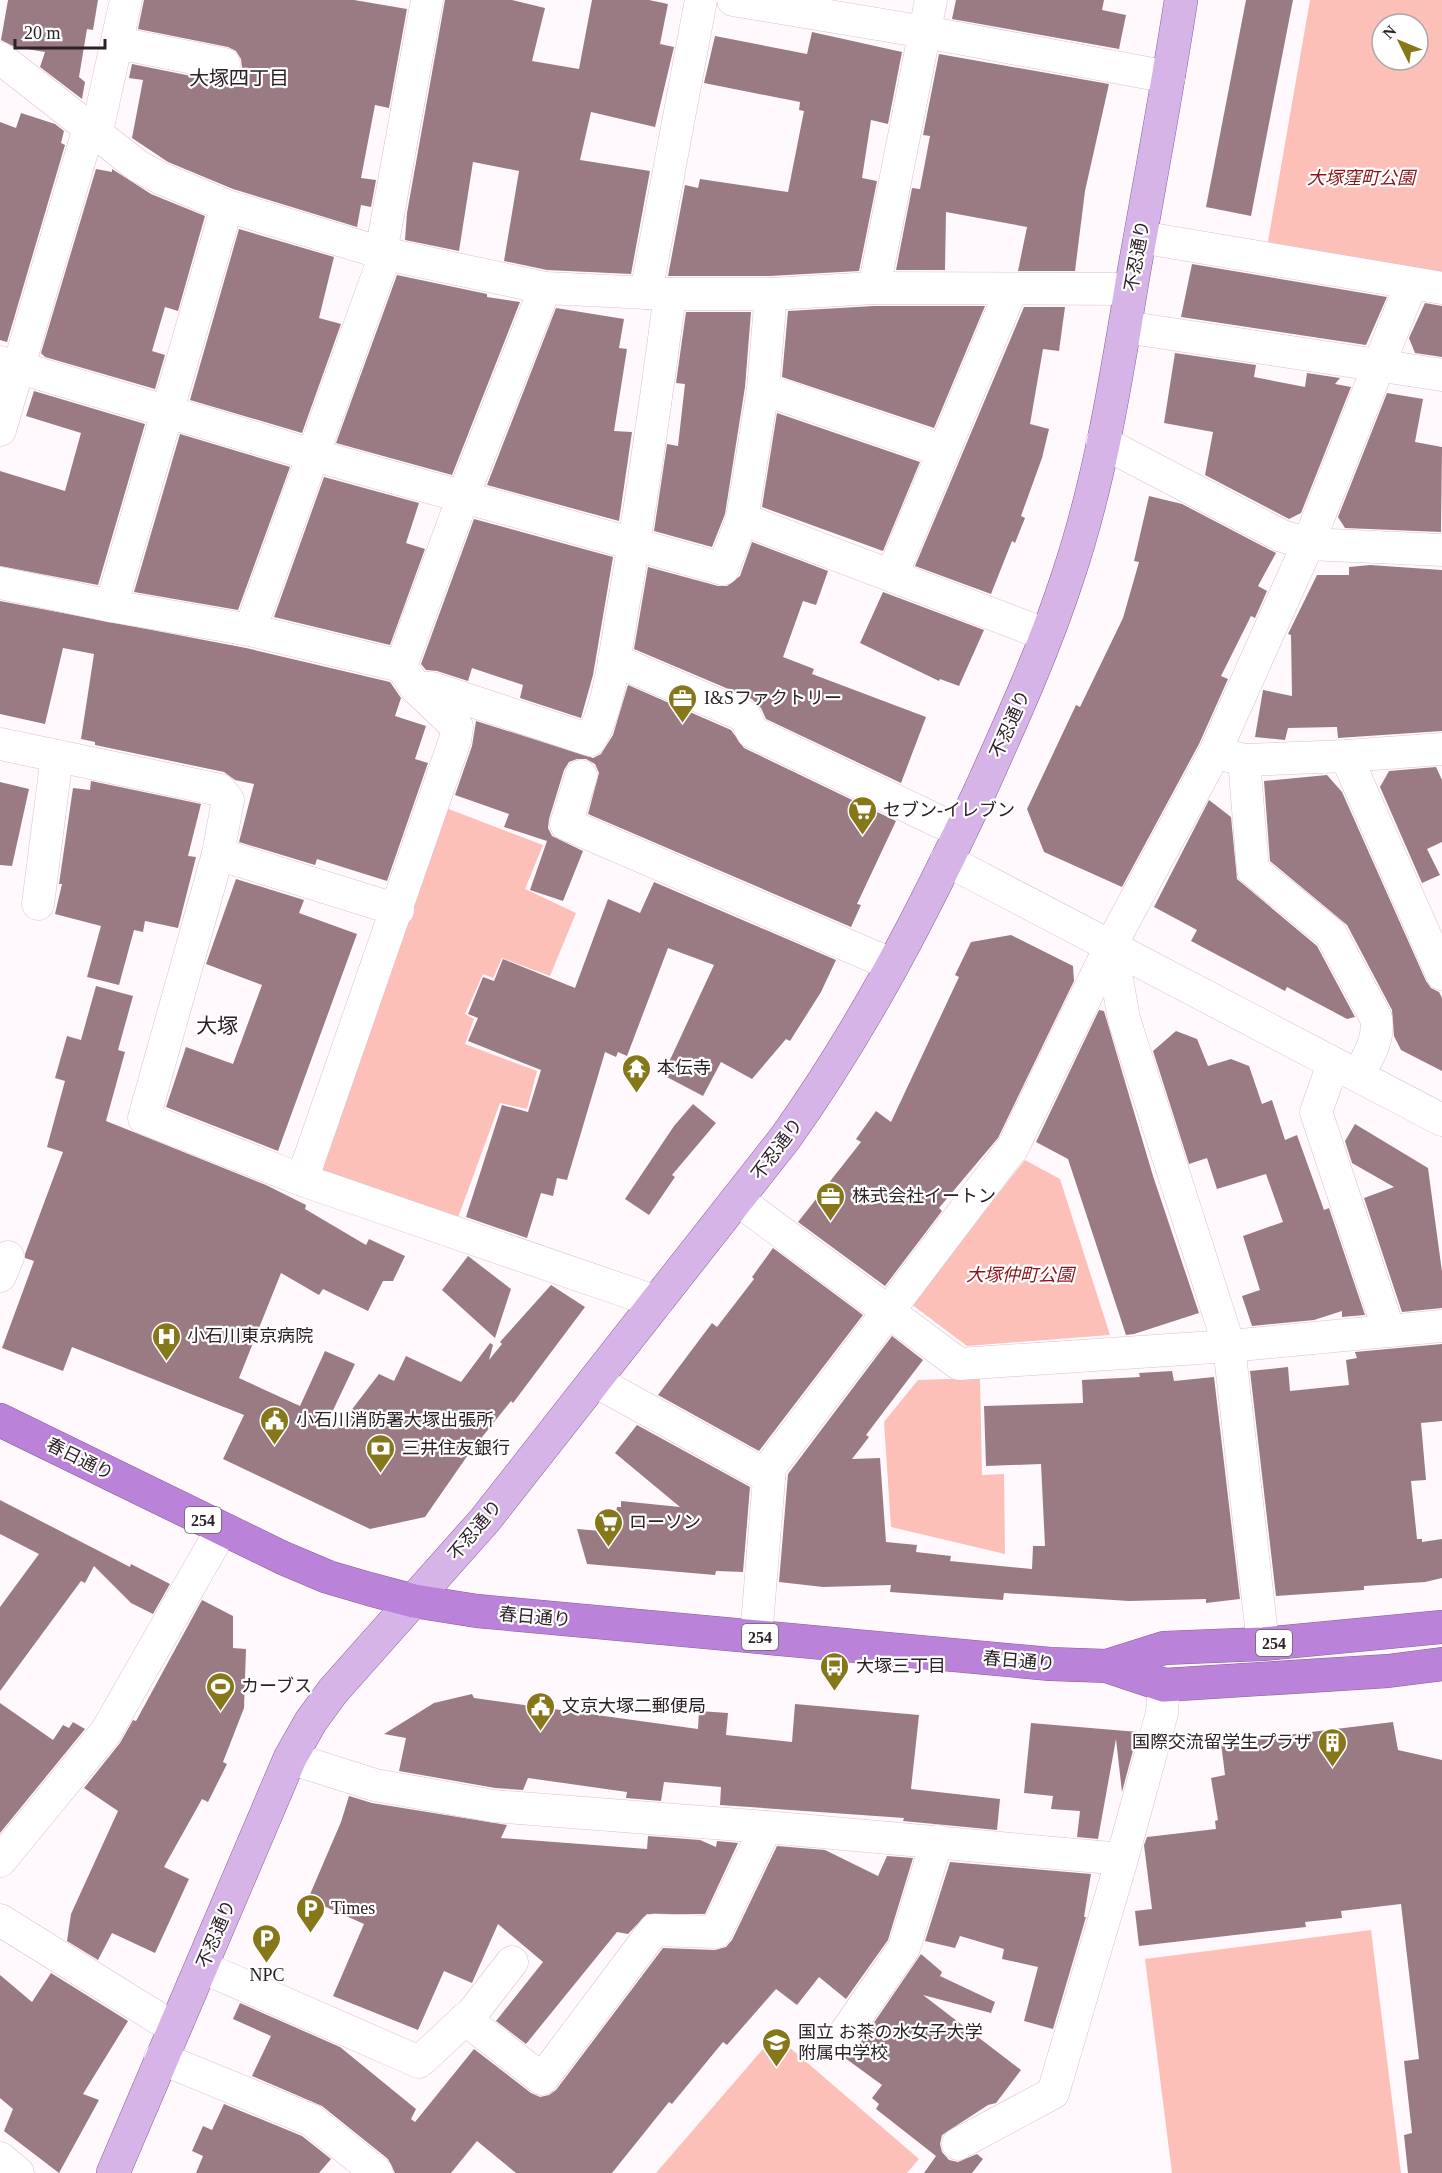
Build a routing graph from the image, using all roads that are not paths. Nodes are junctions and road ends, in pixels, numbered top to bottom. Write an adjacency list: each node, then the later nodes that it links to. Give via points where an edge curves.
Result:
1 (126, 0): 8 (street)
2 (427, 0): 15 (street)
3 (701, 0): 22 (street)
4 (733, 0): 7 (street)
5 (931, 0): 7 (street)
6 (1181, 0): 11 (main road, 不忍通り)
7 (925, 32): 11 (street); 18 (street)
8 (118, 43): 10 (street); 12 (street, via 99,122)
9 (0, 58): 12 (street)
10 (224, 64)
11 (1169, 77): 14 (main road, 不忍通り)
12 (93, 129): 13 (street, via 138,166); 25 (street, via 86,138)
13 (227, 206): 15 (street); 29 (street)
14 (1140, 237): 16 (street); 20 (main road, 不忍通り)
15 (382, 253): 17 (street); 33 (street, via 381,266)
16 (1411, 284): 19 (street); 26 (street)
17 (545, 288): 22 (street); 34 (street)
18 (874, 288): 21 (street); 23 (street)
19 (1442, 288)
20 (1131, 289): 21 (street); 24 (main road, 不忍通り)
21 (1011, 290): 32 (street)
22 (658, 294): 23 (street); 36 (street)
23 (771, 294): 28 (street)
24 (1125, 327): 26 (street); 31 (main road, 不忍通り)
25 (9, 364): 29 (street); 30 (street)
26 (1380, 366): 27 (street); 37 (street)
27 (1442, 375)
28 (763, 388): 32 (street); 35 (street)
29 (167, 412): 33 (street); 41 (street)
30 (0, 430)
31 (1102, 442): 37 (street, via 1282,536); 43 (main road, 不忍通り, via 1069,575)
32 (944, 451): 39 (street)
33 (313, 455): 34 (street); 42 (street)
34 (463, 497): 36 (street); 45 (street)
35 (742, 519): 36 (street, via 723,569); 39 (street)
36 (634, 544): 44 (street)
37 (1308, 544): 38 (street); 49 (street)
38 (1442, 550)
39 (892, 574): 43 (street)
40 (0, 583): 41 (street)
41 (111, 606): 42 (street)
42 (250, 630): 45 (street)
43 (1047, 635): 52 (main road, 不忍通り)
44 (614, 660): 45 (street, via 597,729 590,740); 52 (street, via 745,716 752,732)
45 (408, 677): 55 (street, via 457,727)
46 (0, 744): 48 (street)
47 (1442, 749): 50 (street)
48 (57, 756): 53 (street, via 220,790 228,800); 54 (street)
49 (1230, 756): 50 (street); 57 (street); 60 (street, via 1252,870 1331,934 1376,1018 1375,1041)
50 (1346, 756): 56 (street)
51 (581, 776): 58 (street, via 566,824)
52 (954, 846): 57 (street); 58 (main road, 不忍通り)
53 (218, 854): 55 (street); 62 (street, via 144,1118)
54 (38, 904)
55 (398, 910): 62 (street)
56 (1431, 916): 59 (street)
57 (1111, 945): 60 (street); 65 (street, via 1013,1146); 68 (street, via 1124,1019)
58 (893, 965): 63 (main road, 不忍通り, via 827,1079)
59 (1442, 974)
60 (1346, 1070): 61 (street); 67 (street, via 1316,1112)
61 (1442, 1120)
62 (302, 1180): 64 (street)
63 (738, 1200): 64 (main road, 不忍通り); 65 (street)
64 (657, 1302): 69 (main road, 不忍通り)
65 (887, 1309): 68 (street, via 959,1364); 71 (street, via 770,1467)
66 (1442, 1326): 67 (street)
67 (1389, 1331): 68 (street)
68 (1229, 1346): 76 (street)
69 (595, 1381): 71 (street); 73 (main road, 不忍通り, via 485,1520)
70 (0, 1420): 72 (highway, 春日通り / 254)
71 (769, 1477): 75 (street)
72 (222, 1529): 73 (highway, 春日通り / 254, via 328,1576); 84 (street, via 106,1732)
73 (414, 1601): 75 (highway, 春日通り / 254, via 488,1612); 80 (main road, 不忍通り, via 333,1691)
74 (1442, 1627): 76 (highway, 春日通り / 254)
75 (756, 1637): 78 (highway, 春日通り / 254)
76 (1263, 1644): 78 (highway, 春日通り / 254, via 1164,1648)
77 (1442, 1664): 79 (highway, 春日通り / 254)
78 (1107, 1666): 79 (highway, 春日通り / 254)
79 (1164, 1685): 83 (street, via 1162,1713)
80 (290, 1758): 81 (street, via 375,1785 493,1806); 87 (main road, 不忍通り)
81 (766, 1827): 82 (street); 88 (street, via 716,1932 654,1930 542,2079)
82 (937, 1841): 83 (street); 90 (street, via 904,1948)
83 (1122, 1859): 92 (street, via 1053,2092)
84 (0, 1861)
85 (0, 1920): 89 (street)
86 (512, 1962): 88 (street)
87 (202, 1967): 88 (street, via 419,2062); 89 (main road, 不忍通り)
88 (465, 2019)
89 (174, 2028): 91 (main road, 不忍通り)
90 (845, 2032)
91 (160, 2058): 95 (main road, 不忍通り); 96 (street, via 311,2120)
92 (958, 2144)
93 (0, 2158): 94 (street)
94 (18, 2173)
95 (113, 2173)
96 (377, 2173)

